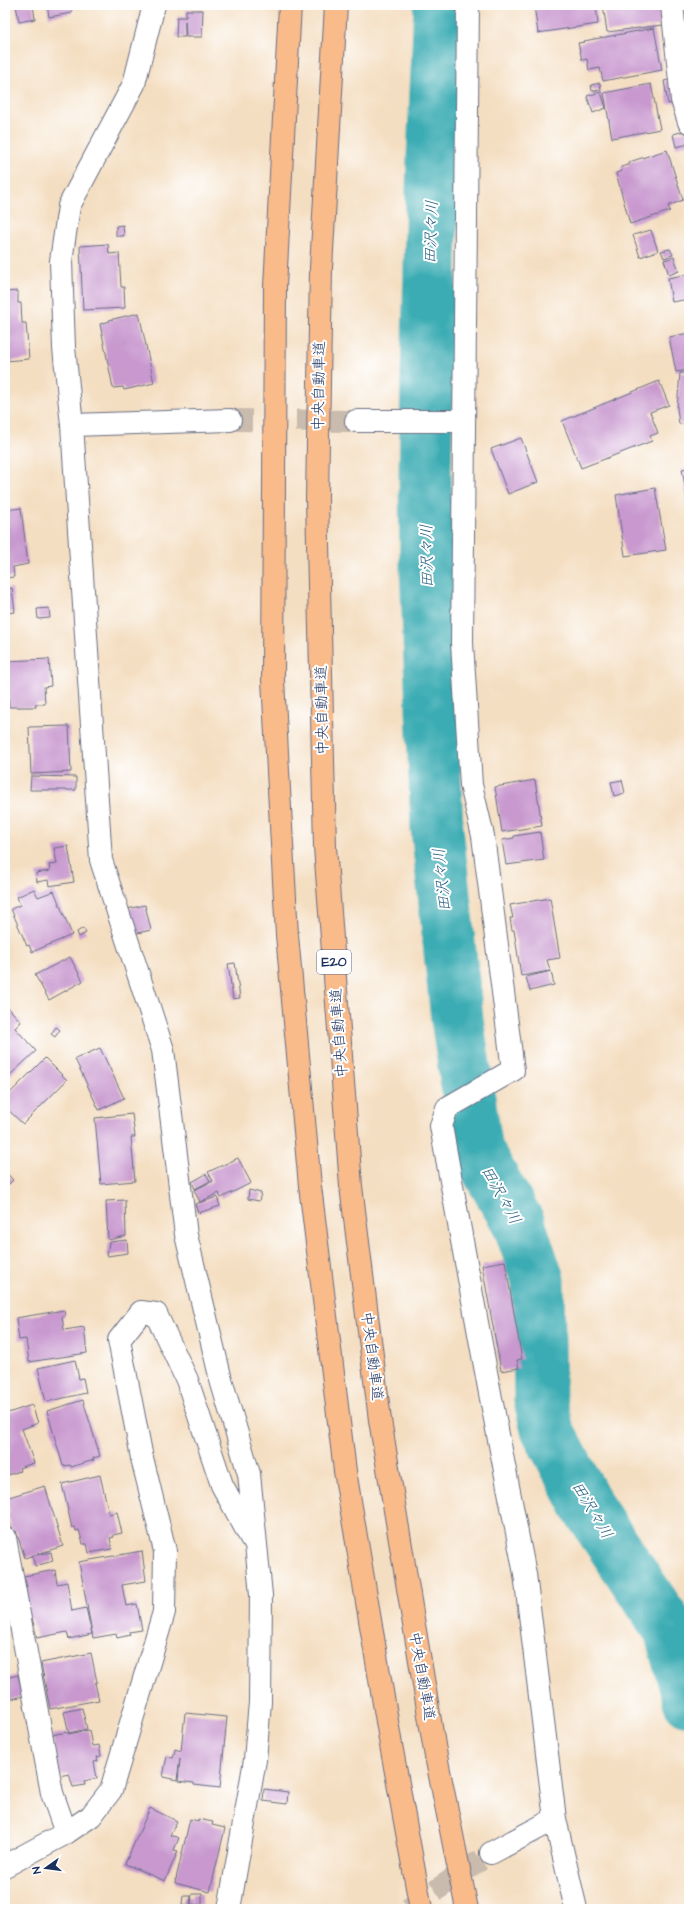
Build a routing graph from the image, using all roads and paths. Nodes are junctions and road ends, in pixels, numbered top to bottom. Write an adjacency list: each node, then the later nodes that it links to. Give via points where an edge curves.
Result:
1 (154, 5): 10 (street, via 134,84 69,206 61,261 64,348)
2 (290, 5): 18 (highway, via 275,287 273,664 287,935 310,1186 345,1471)
3 (336, 5): 19 (highway, 中央自動車道 / E20, via 321,268 317,491 325,847 351,1186 380,1420 435,1751)
4 (468, 5): 9 (street)
5 (672, 5): 6 (street, via 682,100)
6 (689, 122)
7 (230, 420): 10 (street)
8 (356, 421): 9 (street)
9 (464, 421): 13 (street, via 462,642 471,785 483,836 513,1070 447,1108 441,1126 525,1574)
10 (72, 425): 12 (street, via 101,860 162,1050 186,1235 221,1380 249,1474)
11 (5, 1538): 14 (street, via 52,1793)
12 (256, 1546): 14 (street, via 222,1485 187,1380 156,1314 141,1312 119,1340 142,1458 165,1550 164,1612 111,1790 91,1816); 17 (street, via 261,1595 260,1702 255,1760)
13 (556, 1819): 15 (street); 20 (street)
14 (66, 1833): 16 (street)
15 (491, 1853)
16 (5, 1866)
17 (229, 1909)
18 (421, 1909)
19 (467, 1909)
20 (576, 1909)

